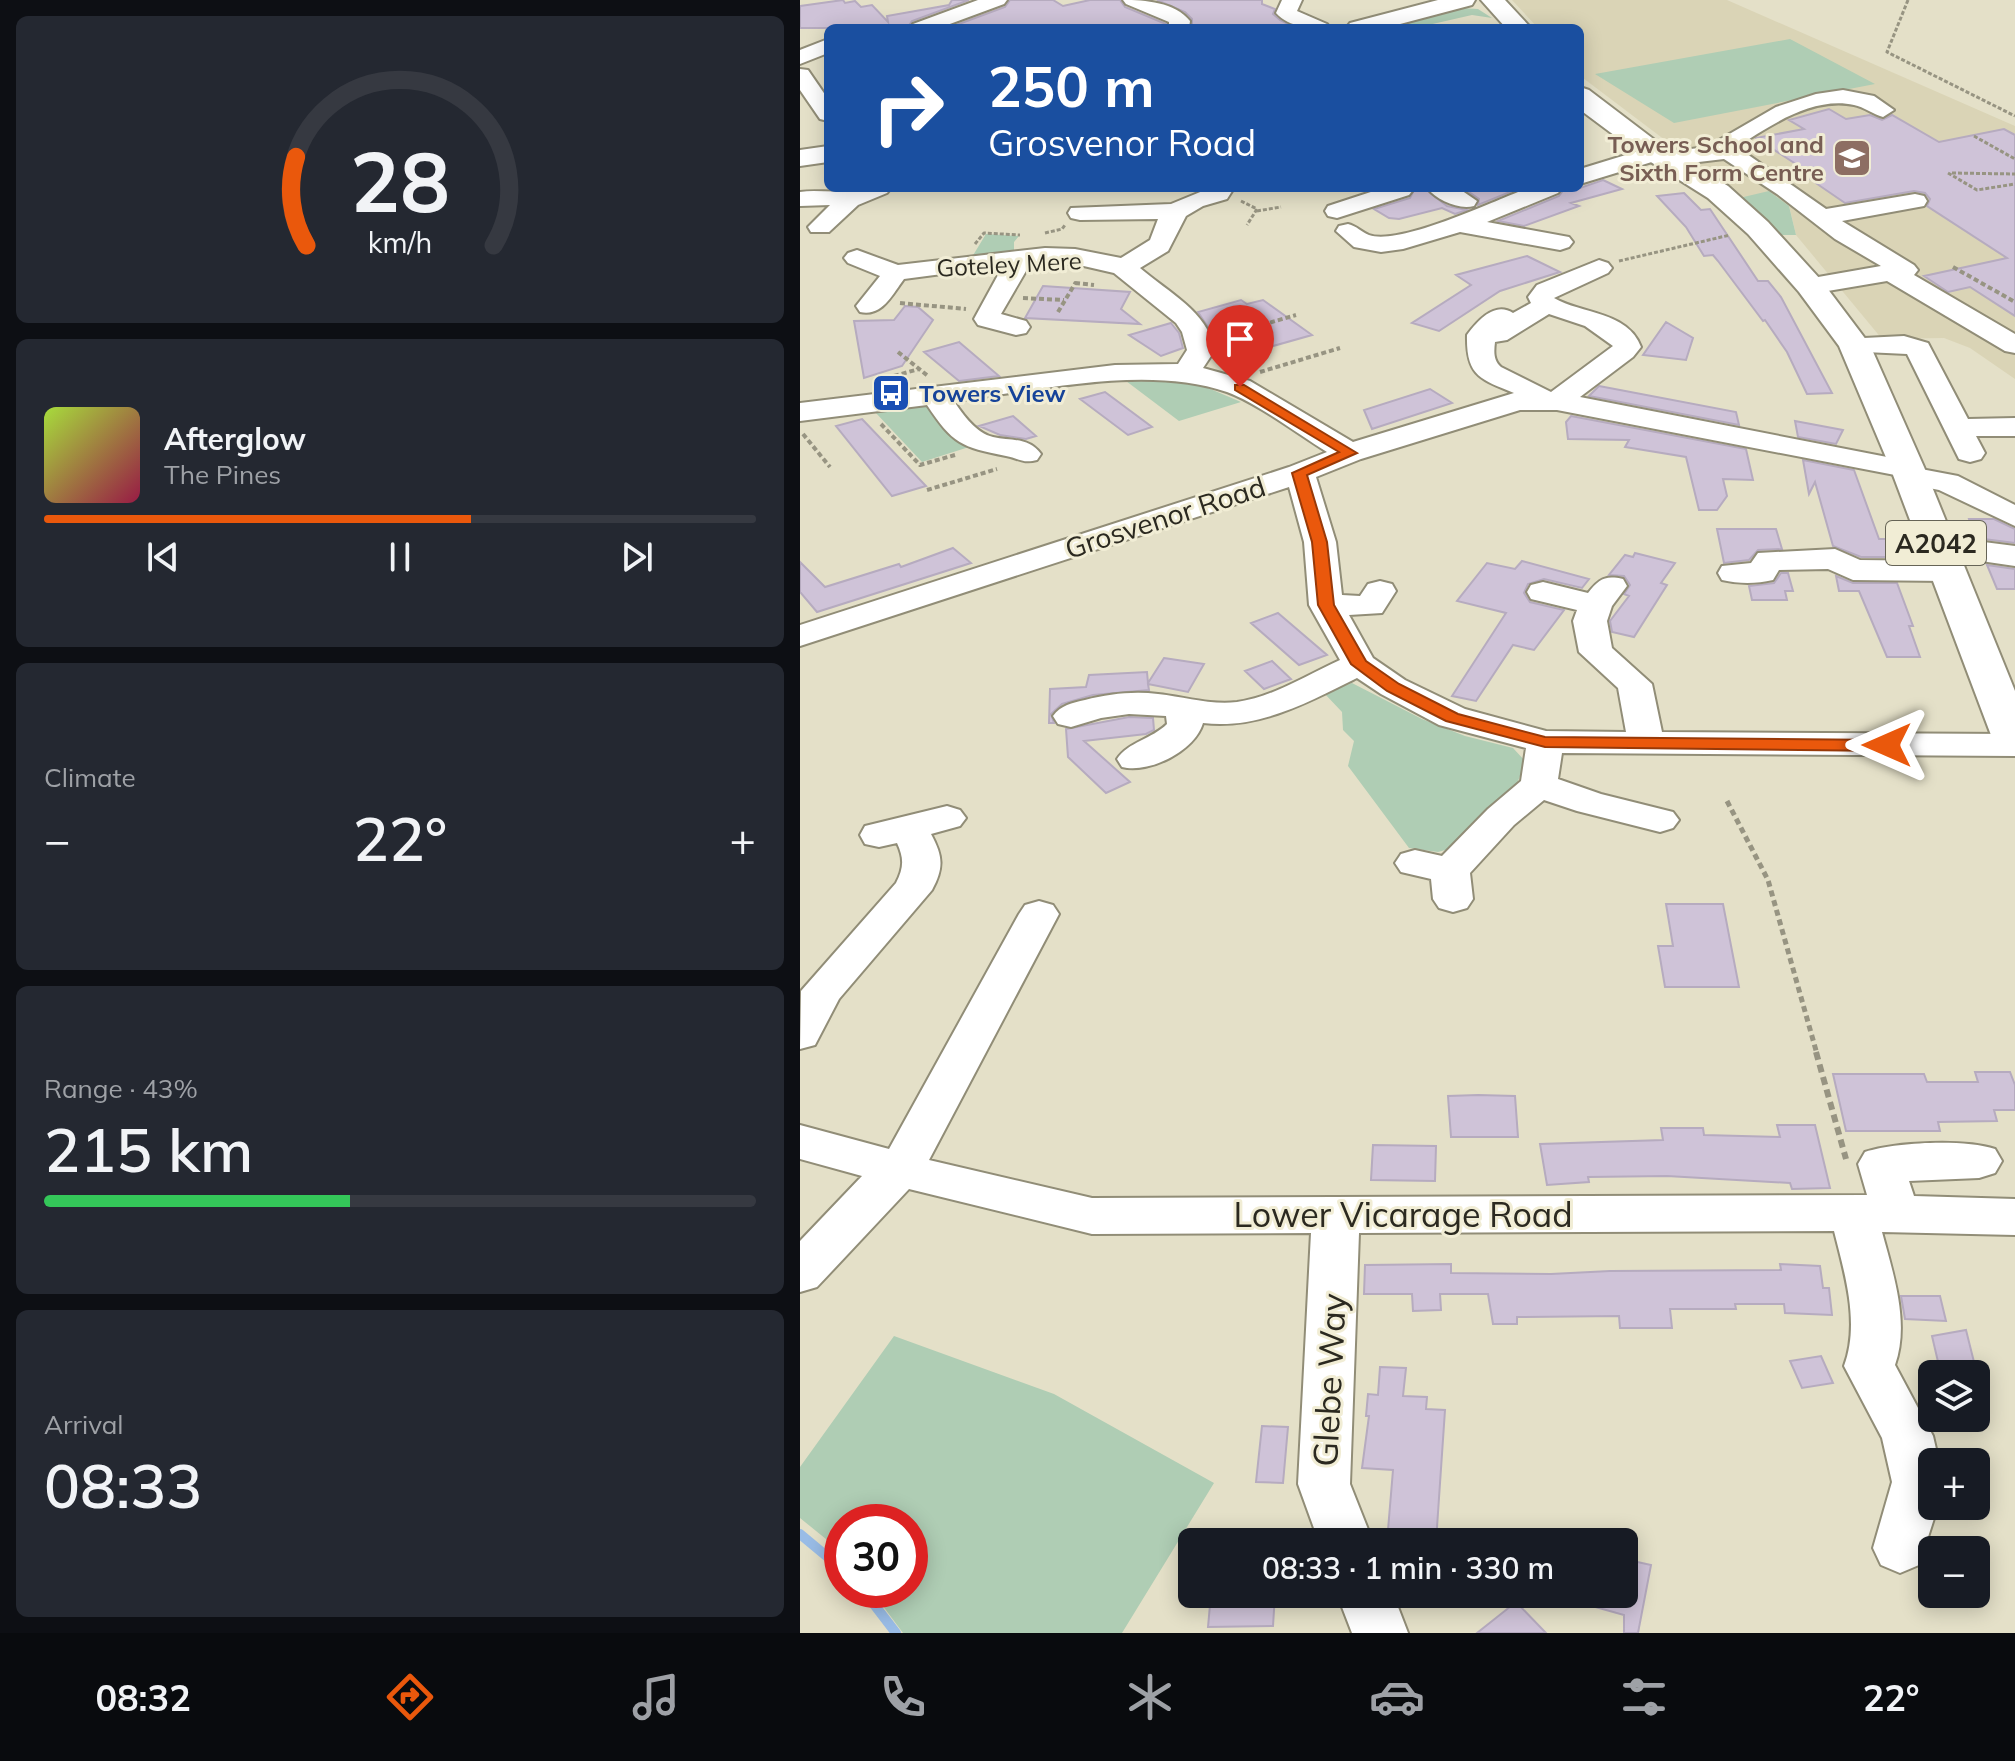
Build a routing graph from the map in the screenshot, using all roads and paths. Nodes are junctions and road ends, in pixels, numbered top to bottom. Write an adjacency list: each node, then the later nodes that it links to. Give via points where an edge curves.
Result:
1 (994, 0): 7 (street)
2 (1133, 0): 8 (street)
3 (1292, 0): 9 (street, via 1286,13)
4 (1464, 0): 10 (main road)
5 (1492, 0): 11 (main road)
6 (1908, 0): 18 (path, via 1887,52)
7 (934, 24)
8 (1180, 24)
9 (1311, 24)
10 (1373, 24)
11 (1515, 24)
12 (800, 75): 14 (street)
13 (1584, 99): 22 (main road, A2042)
14 (824, 108)
15 (1883, 110): 20 (street, via 1861,99 1836,97 1782,112)
16 (824, 112): 17 (street)
17 (800, 116)
18 (2015, 116)
19 (1974, 136): 24 (path)
20 (1715, 152): 22 (street); 41 (street, via 1728,152)
21 (824, 155): 23 (main road)
22 (1660, 156): 26 (street); 44 (main road, A2042, via 1718,192)
23 (800, 158)
24 (2015, 159)
25 (2015, 174): 27 (path, via 1948,173 1977,190)
26 (1584, 176)
27 (2015, 184)
28 (869, 192): 34 (street)
29 (1397, 192): 40 (street, via 1342,221 1363,242 1395,244)
30 (1443, 192): 40 (street)
31 (1539, 192): 40 (street, via 1488,211)
32 (1226, 193): 37 (street); 38 (path)
33 (800, 199): 34 (street)
34 (849, 200): 43 (street)
35 (1915, 201): 41 (street)
36 (1281, 207): 38 (path)
37 (1177, 211): 39 (street); 51 (street, Goteley Mere, via 1157,246)
38 (1257, 211): 42 (path)
39 (1080, 213): 45 (path, via 1075,211 1062,229)
40 (1463, 213): 46 (street)
41 (1820, 217): 55 (street, via 1905,270)
42 (1247, 225)
43 (820, 227)
44 (1758, 228): 53 (path); 56 (main road, A2042)
45 (1040, 234)
46 (1560, 242)
47 (1021, 247): 49 (street, Goteley Mere); 50 (street, Goteley Mere); 50 (path, via 984,233); 60 (street)
48 (857, 258): 54 (street, Goteley Mere)
49 (1096, 260): 51 (street, Goteley Mere); 57 (path)
50 (965, 262): 54 (street, Goteley Mere)
51 (1122, 267): 66 (street, Goteley Mere, via 1190,319)
52 (1953, 267): 58 (path)
53 (1599, 268): 62 (street)
54 (896, 273): 59 (street, Goteley Mere)
55 (1892, 273): 56 (street); 65 (street)
56 (1810, 286): 67 (main road, A2042)
57 (1064, 300): 60 (path); 61 (path)
58 (2015, 302)
59 (880, 304): 60 (path)
60 (994, 304): 64 (street, via 987,319)
61 (1058, 312)
62 (1524, 312): 74 (street, via 1481,335 1481,357 1484,367 1498,377); 74 (street, via 1602,323 1626,342 1623,351)
63 (1296, 315): 66 (path)
64 (1016, 327)
65 (1987, 332): 68 (street); 70 (street, via 1976,335)
66 (1200, 343): 71 (street)
67 (1854, 345): 77 (street, via 1904,344 1918,349 1964,441); 83 (main road, A2042)
68 (2015, 345)
69 (1340, 348): 72 (path)
70 (2015, 362)
71 (1186, 372): 72 (street); 73 (street, via 1115,373)
72 (1225, 382): 80 (street)
73 (936, 396): 75 (street); 79 (street, via 955,425)
74 (1550, 400): 80 (street, Grosvenor Road, via 1518,401); 83 (street, Grosvenor Road)
75 (864, 406): 76 (street); 79 (path, via 920,465 975,448)
76 (800, 412)
77 (2005, 427)
78 (800, 430): 82 (path)
79 (973, 439): 81 (street)
80 (1350, 453): 84 (street, Grosvenor Road)
81 (1026, 454): 85 (path, via 1008,466)
82 (830, 467)
83 (1908, 471): 86 (street, Grosvenor Road, via 1951,483); 88 (main road, A2042)
84 (1300, 473): 92 (street, via 1320,542); 94 (street, Grosvenor Road)
85 (927, 490)
86 (2015, 517)
87 (2015, 556): 88 (street, via 1982,553 1969,546)
88 (1947, 571): 89 (street, via 1853,570 1835,559 1769,560 1761,573); 91 (street); 99 (main road, A2042)
89 (1734, 573)
90 (1543, 592): 100 (street, via 1603,596 1590,621 1596,652 1634,684)
91 (1857, 595)
92 (1326, 605): 93 (street); 95 (street)
93 (1371, 606)
94 (800, 636)
95 (1359, 664): 96 (street, via 1276,703 1224,714); 98 (street, via 1452,717)
96 (1183, 711): 97 (street, via 1151,704 1096,706); 101 (street, via 1185,726 1170,742)
97 (1071, 716)
98 (1545, 742): 100 (street); 102 (street)
99 (2015, 744): 100 (street)
100 (1645, 745)
101 (1135, 759)
102 (1539, 785): 105 (street); 106 (street)
103 (1727, 801): 113 (path, via 1768,880)
104 (947, 818): 108 (street, via 894,832 924,857 922,873 822,991)
105 (1660, 820)
106 (1439, 878)
107 (1039, 914): 111 (street)
108 (800, 1034)
109 (800, 1142): 111 (street, Lower Vicarage Road)
110 (1979, 1161): 113 (street, via 1881,1164)
111 (901, 1170): 112 (street, Lower Vicarage Road, via 1092,1216); 115 (street)
112 (1336, 1214): 113 (street, Lower Vicarage Road); 118 (street, Glebe Way, via 1324,1484)
113 (1870, 1214): 114 (street, Lower Vicarage Road); 116 (street, via 1876,1354 1869,1366)
114 (2015, 1217)
115 (800, 1273)
116 (1918, 1465)
117 (1918, 1501): 119 (street)
118 (1341, 1528)
119 (1900, 1548)
120 (1370, 1608): 121 (street)
121 (1380, 1633)

